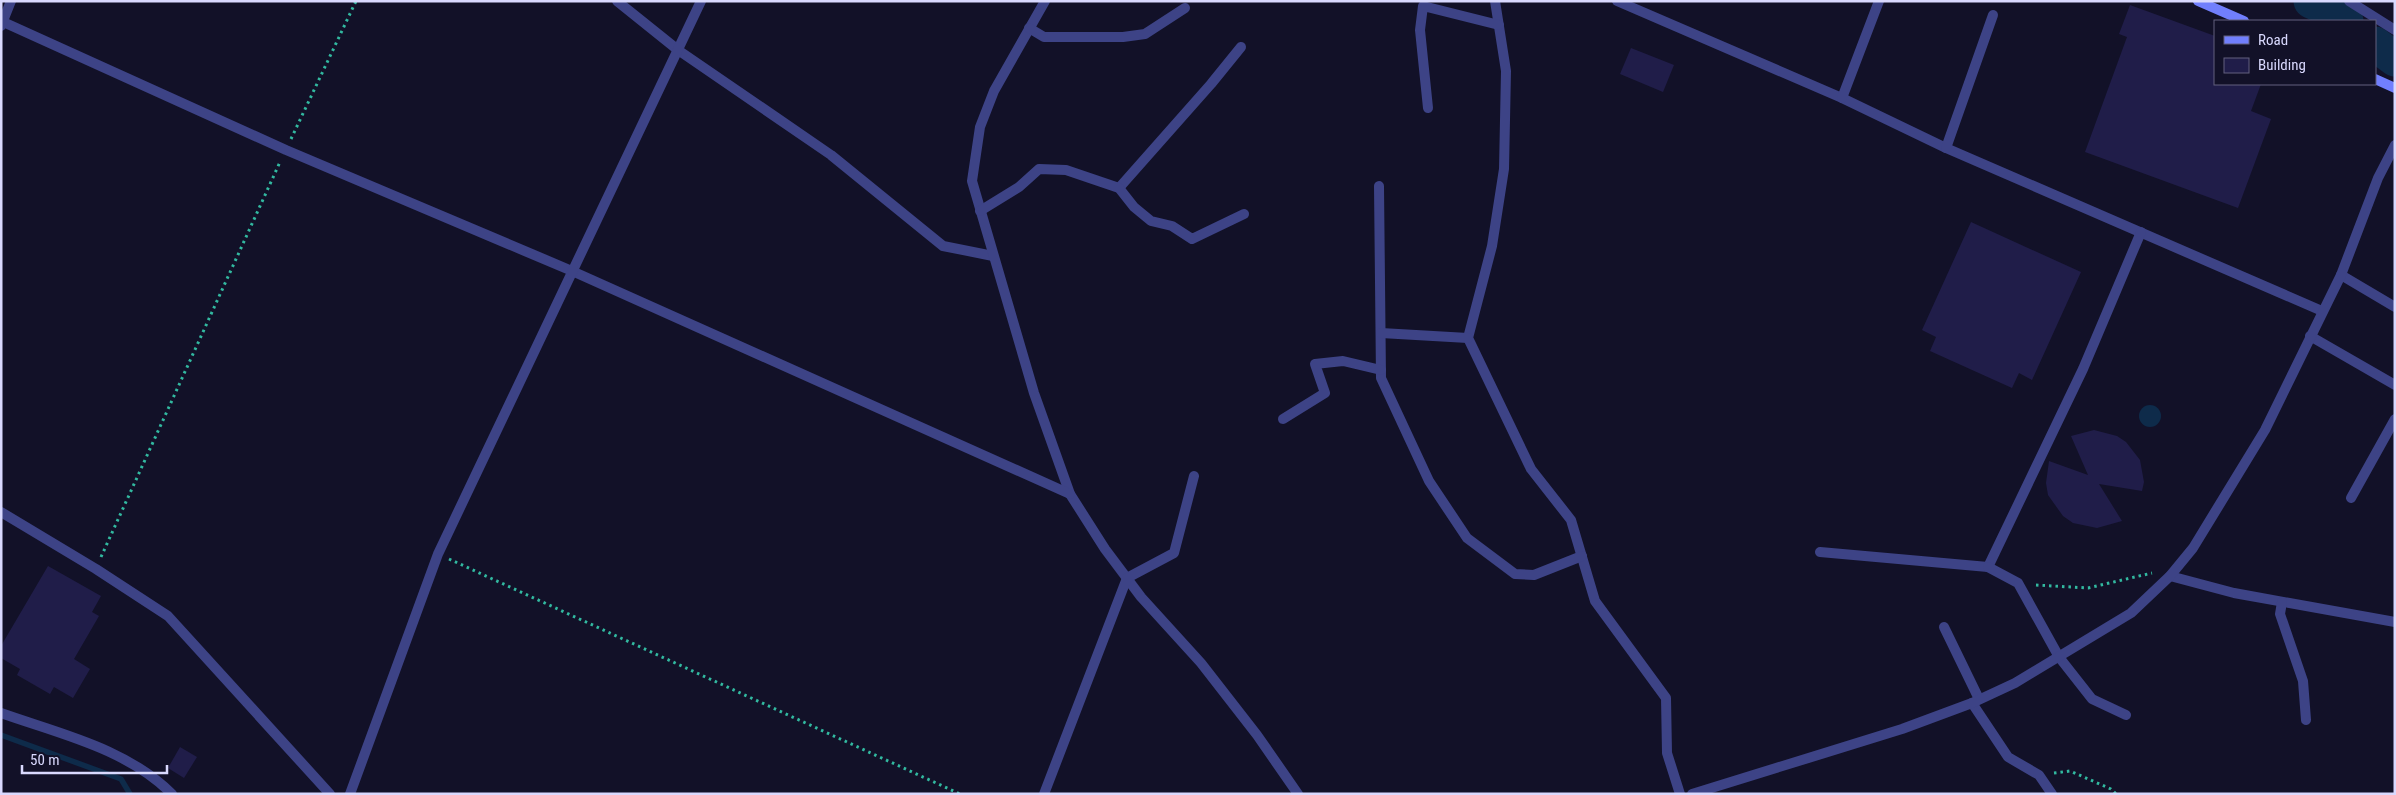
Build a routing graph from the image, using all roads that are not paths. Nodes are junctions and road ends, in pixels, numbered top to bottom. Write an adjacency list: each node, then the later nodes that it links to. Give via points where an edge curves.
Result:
1 (11, 1): 14 (street)
2 (617, 1): 19 (street)
3 (701, 1): 19 (street)
4 (1045, 1): 16 (street)
5 (1495, 1): 15 (street)
6 (1616, 1): 22 (street)
7 (1880, 1): 22 (street)
8 (2198, 1): 13 (main road)
9 (2349, 1): 17 (street)
10 (1424, 3): 15 (street); 23 (street, via 1420,30)
11 (1186, 8): 16 (street, via 1145,34 1044,37)
12 (1992, 15): 25 (street)
13 (2242, 20)
14 (2, 23): 32 (street, via 286,150)
15 (1499, 25): 38 (street, via 1506,71 1504,169 1492,246)
16 (1029, 28): 28 (street, via 994,90 980,127 972,181)
17 (2395, 30)
18 (1241, 47): 27 (street)
19 (678, 50): 31 (street, via 832,155 943,246); 32 (street)
20 (2376, 79): 21 (main road)
21 (2395, 88)
22 (1842, 98): 25 (street)
23 (1428, 108)
24 (2395, 145): 33 (street, via 2378,178)
25 (1946, 148): 30 (street)
26 (1378, 186): 36 (street)
27 (1118, 188): 28 (street, via 1066,170 1039,169 1019,187); 29 (street, via 1134,207 1151,220 1172,226 1192,239)
28 (980, 211): 31 (street)
29 (1244, 214)
30 (2140, 232): 35 (street); 49 (street, via 2082,370)
31 (992, 256): 44 (street, via 1034,393)
32 (572, 272): 44 (street); 62 (street, via 438,554)
33 (2341, 275): 34 (street); 35 (street)
34 (2395, 307)
35 (2322, 311): 37 (street)
36 (1381, 333): 38 (street); 39 (street)
37 (2310, 336): 40 (street); 50 (street, via 2265,430 2193,548)
38 (1468, 338): 48 (street, via 1532,469 1571,520)
39 (1381, 370): 41 (street, via 1343,362 1315,364 1326,393); 48 (street, via 1381,378 1398,418 1429,482 1467,538 1515,574 1534,575)
40 (2395, 385)
41 (1283, 418)
42 (2395, 419): 45 (street)
43 (1194, 476): 51 (street, via 1174,553)
44 (1070, 494): 51 (street)
45 (2351, 498)
46 (1, 512): 61 (street, via 168,616)
47 (1820, 552): 49 (street)
48 (1582, 556): 65 (street, via 1595,601 1666,698 1667,753)
49 (1988, 567): 55 (street, via 2018,582)
50 (2170, 576): 52 (street); 55 (street, via 2131,613)
51 (1127, 578): 63 (street); 64 (street, via 1201,662)
52 (2282, 602): 53 (street); 59 (street, via 2280,614 2303,681)
53 (2395, 622)
54 (1944, 627): 56 (street)
55 (2059, 657): 56 (street); 58 (street, via 2092,699)
56 (1975, 701): 66 (street, via 1902,729); 67 (street, via 2008,757 2039,775)
57 (1, 713): 60 (street, via 87,741 126,759 161,782)
58 (2126, 716)
59 (2306, 720)
60 (172, 794)
61 (330, 794)
62 (350, 794)
63 (1044, 794)
64 (1298, 794)
65 (1680, 794)
66 (1692, 794)
67 (2052, 794)

